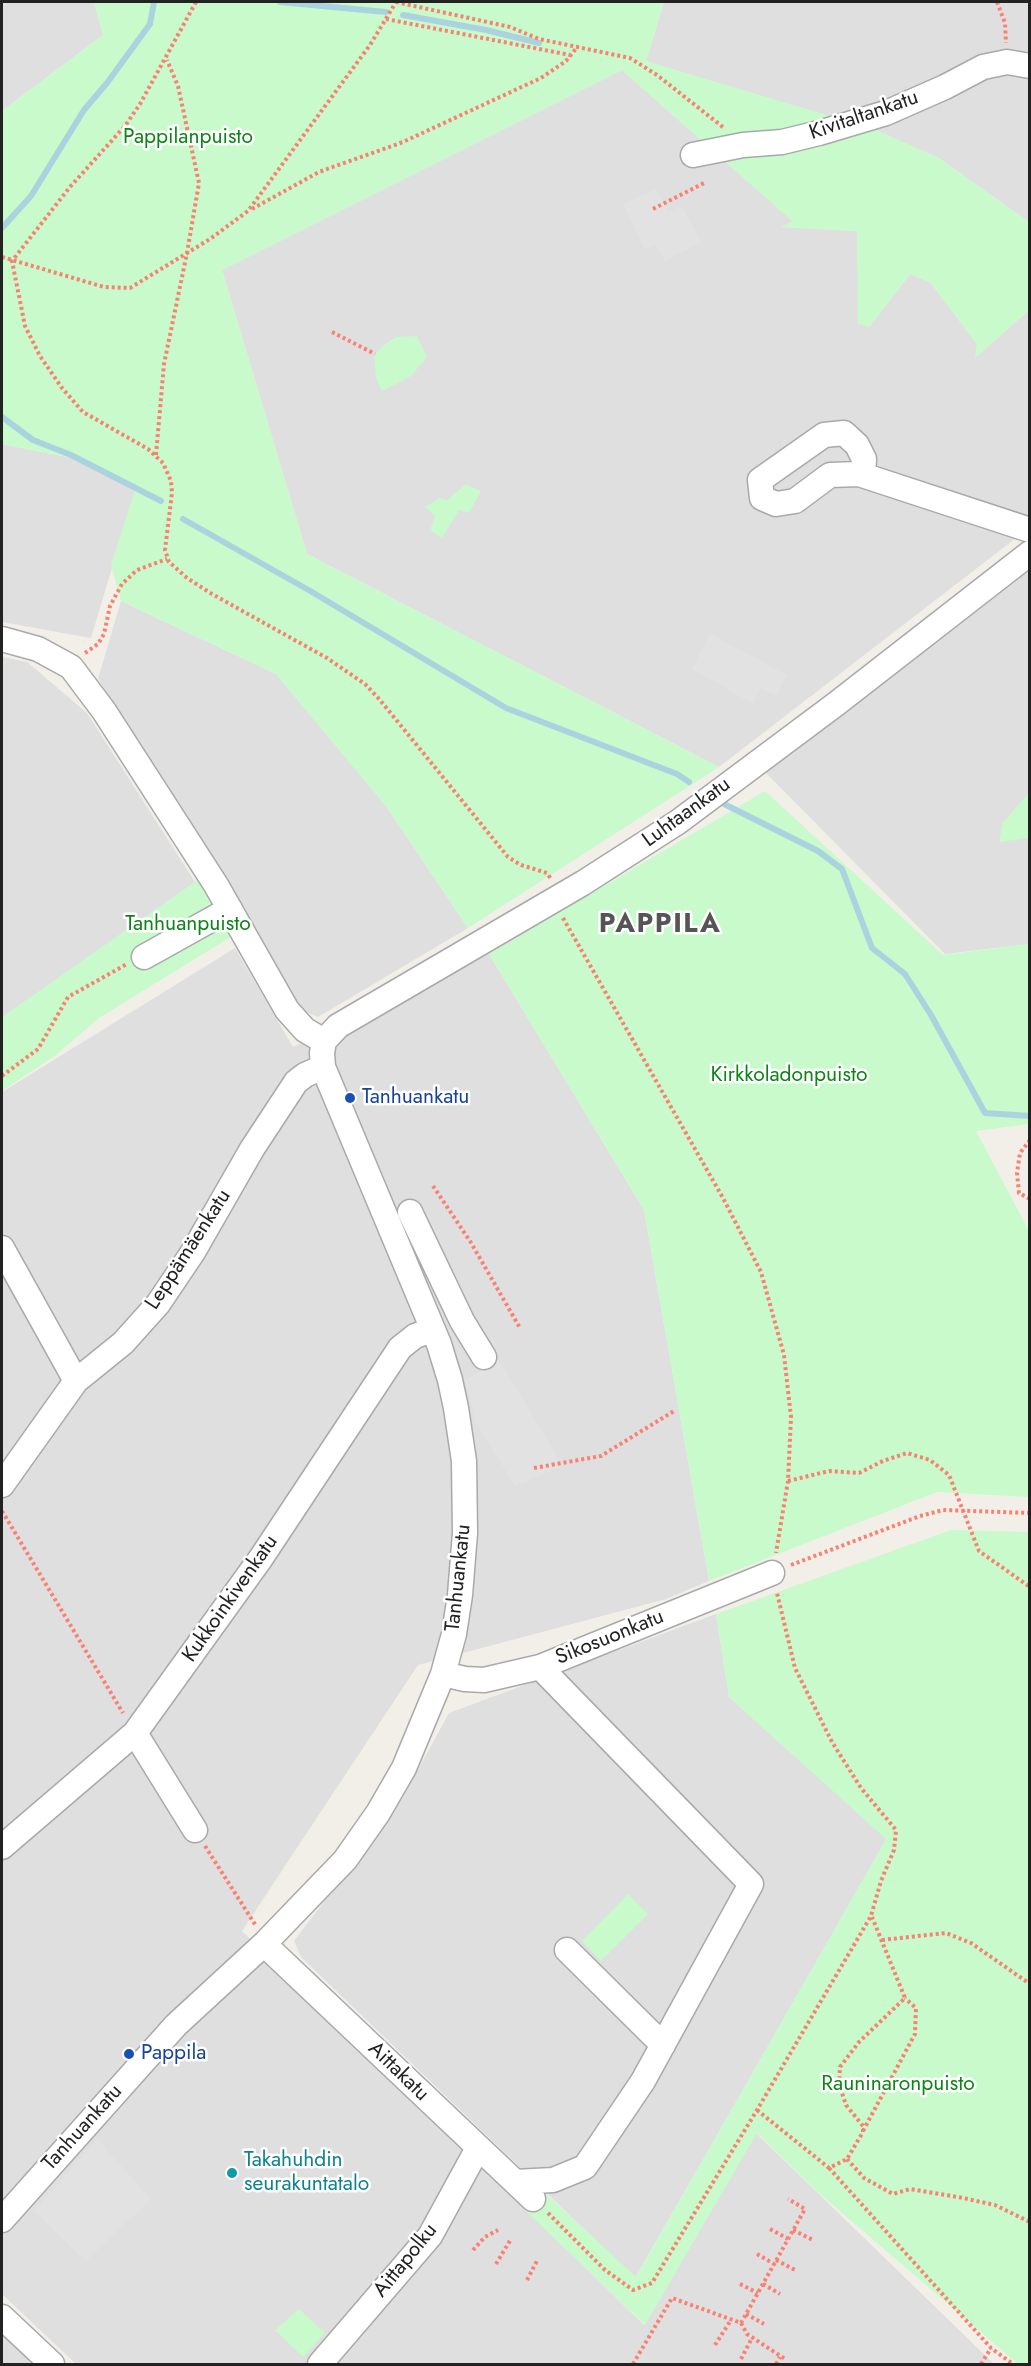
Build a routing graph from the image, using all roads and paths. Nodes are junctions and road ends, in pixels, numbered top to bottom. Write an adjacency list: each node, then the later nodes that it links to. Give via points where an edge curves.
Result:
1 (196, 2): 7 (path)
2 (396, 2): 4 (path); 5 (path)
3 (997, 2): 8 (path)
4 (386, 19): 6 (path); 13 (path)
5 (578, 46): 6 (path); 9 (path, via 630,58 665,81)
6 (570, 55): 13 (path, via 541,78 403,142 319,172)
7 (166, 59): 14 (path, via 178,86 199,183); 16 (path, via 125,126 70,187)
8 (1018, 64): 9 (street, Kivitaltankatu, via 983,67 886,113 819,133 782,142)
9 (743, 145): 10 (street, Kivitaltankatu)
10 (693, 155)
11 (706, 182): 12 (path)
12 (653, 208)
13 (248, 211): 14 (path)
14 (187, 253): 16 (path, via 130,288 104,287); 19 (path, via 164,364)
15 (2, 257): 16 (path)
16 (12, 261): 19 (path, via 25,326 62,388 83,412)
17 (332, 332): 18 (path)
18 (375, 354)
19 (156, 456): 23 (path, via 167,471 172,493)
20 (863, 475): 21 (street)
21 (1029, 530)
22 (1029, 553): 27 (street, Luhtaankatu, via 678,822 628,855)
23 (167, 559): 25 (path, via 136,570 122,584 98,644); 27 (path, via 212,594 327,658 365,684 508,857 547,873)
24 (2, 639): 25 (street, via 38,649)
25 (71, 667): 28 (street, via 104,711)
26 (560, 873): 27 (path)
27 (549, 887): 30 (street, Luhtaankatu, via 338,1026); 44 (path, via 761,1272 784,1355 791,1417)
28 (230, 909): 29 (street); 30 (street, via 291,1015 310,1034)
29 (144, 957): 32 (path, via 68,997 38,1049)
30 (324, 1041): 31 (street, Tanhuankatu)
31 (323, 1067): 39 (street, Tanhuankatu); 41 (street, Leppämäenkatu, via 305,1075 290,1090 158,1304 123,1342)
32 (2, 1076)
33 (1029, 1140): 35 (path, via 1020,1153 1017,1173 1019,1193)
34 (433, 1186): 38 (path)
35 (1029, 1199)
36 (410, 1212): 40 (street, via 462,1321)
37 (2, 1248): 41 (street)
38 (520, 1328)
39 (432, 1330): 52 (street, Tanhuankatu, via 452,1389 466,1488 460,1595); 53 (street, Kukkoinkivenkatu, via 415,1336 400,1348 261,1558)
40 (484, 1357)
41 (76, 1381): 45 (street, Leppämäenkatu)
42 (674, 1411): 43 (path, via 601,1456)
43 (534, 1468)
44 (788, 1481): 46 (path, via 829,1471 859,1473 907,1453 930,1460 949,1475); 49 (path)
45 (2, 1485)
46 (963, 1509): 48 (path); 49 (path, via 920,1516); 50 (path, via 979,1551)
47 (2, 1511): 53 (path)
48 (1029, 1513)
49 (772, 1573): 51 (street, Sikosuonkatu); 56 (path, via 795,1668 843,1760 896,1830 894,1850)
50 (1029, 1587)
51 (540, 1666): 52 (street, Sikosuonkatu, via 484,1680); 62 (street, via 751,1884)
52 (443, 1674): 57 (street, Tanhuankatu, via 404,1768 378,1814 345,1860)
53 (135, 1733): 54 (street); 55 (street, Kukkoinkivenkatu)
54 (195, 1830): 57 (path, via 258,1929)
55 (2, 1847)
56 (871, 1916): 58 (path); 63 (path)
57 (265, 1932): 65 (street, Aittakatu); 71 (street, Tanhuankatu, via 176,2025)
58 (882, 1940): 60 (path, via 946,1933 971,1943); 61 (path)
59 (567, 1950): 62 (street)
60 (1029, 1984)
61 (905, 1998): 64 (path, via 916,2008 915,2034); 64 (path, via 840,2067 842,2094)
62 (663, 2045): 68 (street, via 585,2167 553,2180)
63 (757, 2110): 67 (path); 69 (path, via 652,2283 633,2290 605,2270)
64 (863, 2132): 66 (path)
65 (478, 2148): 68 (street, Aittakatu); 100 (street, Aittapolku, via 430,2236)
66 (847, 2159): 67 (path); 72 (path, via 864,2178 893,2194 910,2189 963,2198 995,2205)
67 (829, 2168): 97 (path)
68 (515, 2182): 69 (street, Aittakatu)
69 (533, 2199)
70 (788, 2199): 75 (path, via 805,2209)
71 (2, 2220)
72 (1029, 2222)
73 (770, 2229): 77 (path)
74 (498, 2230): 79 (path)
75 (793, 2230): 77 (path); 78 (path)
76 (511, 2239): 83 (path)
77 (788, 2239): 82 (path)
78 (813, 2240)
79 (473, 2250)
80 (757, 2254): 82 (path)
81 (538, 2259): 85 (path)
82 (775, 2262): 84 (path); 87 (path)
83 (496, 2264)
84 (795, 2270)
85 (526, 2280)
86 (740, 2284): 88 (path)
87 (763, 2284): 88 (path); 89 (path)
88 (758, 2293): 90 (path)
89 (780, 2294)
90 (746, 2314): 93 (path); 94 (path)
91 (2, 2317): 99 (street)
92 (731, 2320): 93 (path); 96 (path); 101 (path, via 672,2298)
93 (741, 2323): 95 (path)
94 (764, 2324)
95 (752, 2338): 98 (path); 102 (path, via 783,2358)
96 (715, 2345)
97 (992, 2349): 103 (path); 104 (path)
98 (741, 2359)
99 (52, 2364)
100 (320, 2364)
101 (633, 2364)
102 (776, 2364)
103 (981, 2364)
104 (1013, 2364)

